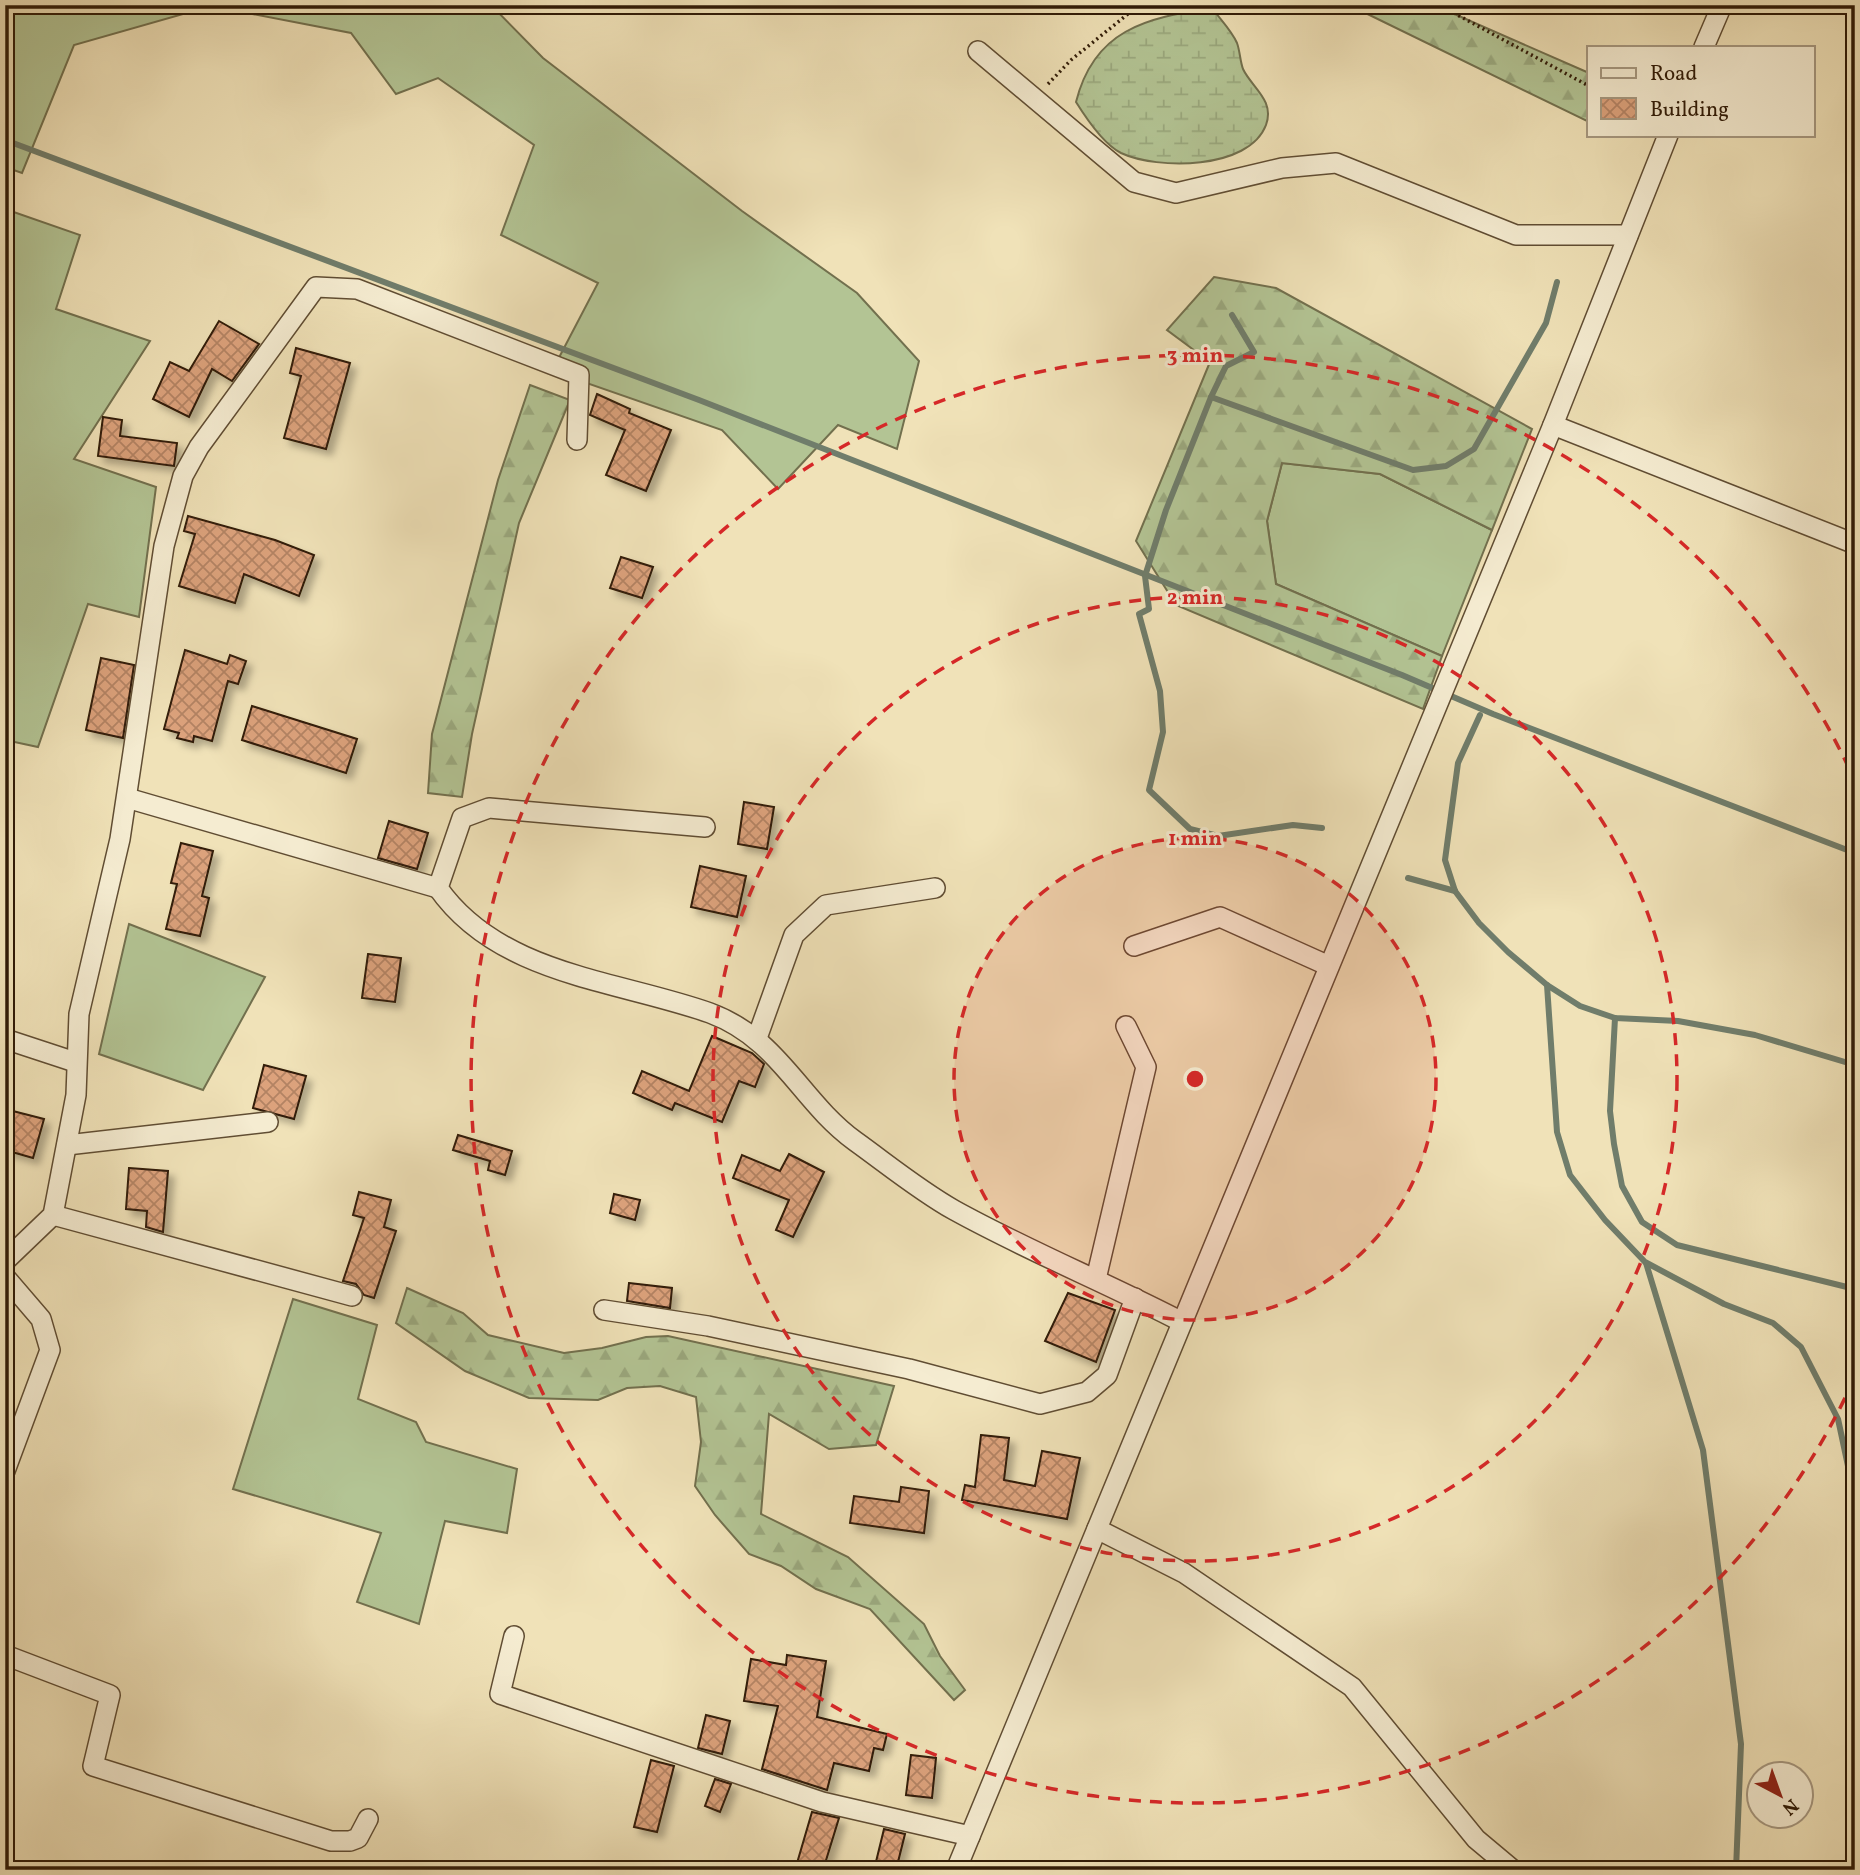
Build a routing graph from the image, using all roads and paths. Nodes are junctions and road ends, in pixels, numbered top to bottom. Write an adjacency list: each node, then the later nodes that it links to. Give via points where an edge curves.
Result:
1 (1139, 5): 7 (path, via 1071,60)
2 (1439, 5): 6 (path)
3 (1722, 5): 4 (street)
4 (1704, 46)
5 (978, 51): 7 (street)
6 (1587, 85)
7 (1034, 98): 9 (street, via 1134,182 1176,193 1282,167 1336,163 1516,235)
8 (1668, 136): 9 (street)
9 (1628, 235): 10 (street)
10 (1553, 425): 12 (street); 18 (street)
11 (577, 440): 13 (street, via 579,375 357,289 316,287 183,476 164,546)
12 (1855, 544)
13 (127, 798): 15 (street); 22 (street, via 79,1014)
14 (705, 827): 15 (street, via 489,808 462,818)
15 (438, 888): 20 (street, via 455,912 493,940 593,981 711,1014)
16 (935, 888): 20 (street, via 826,905 794,935)
17 (1134, 946): 18 (street, via 1220,917)
18 (1329, 966): 32 (street)
19 (1126, 1026): 28 (street, via 1146,1067)
20 (757, 1038): 28 (street, via 851,1138 953,1209)
21 (5, 1039): 22 (street)
22 (75, 1062): 24 (street, via 76,1096)
23 (268, 1122): 24 (street)
24 (66, 1145): 25 (street)
25 (53, 1215): 26 (street); 29 (street)
26 (5, 1261)
27 (5, 1277): 33 (street, via 41,1319 50,1350)
28 (1096, 1279): 30 (street)
29 (352, 1296)
30 (1135, 1298): 31 (street, via 1107,1374 1087,1392 1040,1404 909,1369 708,1326); 32 (street)
31 (604, 1310)
32 (1182, 1322): 34 (street)
33 (5, 1471)
34 (1097, 1529): 38 (street); 40 (street, via 1184,1573 1352,1687 1476,1839)
35 (514, 1636): 38 (street, via 500,1694 822,1802)
36 (5, 1655): 37 (street, via 110,1695 93,1766 331,1841 358,1838)
37 (368, 1819)
38 (970, 1836): 39 (street)
39 (956, 1870)
40 (1513, 1870)

